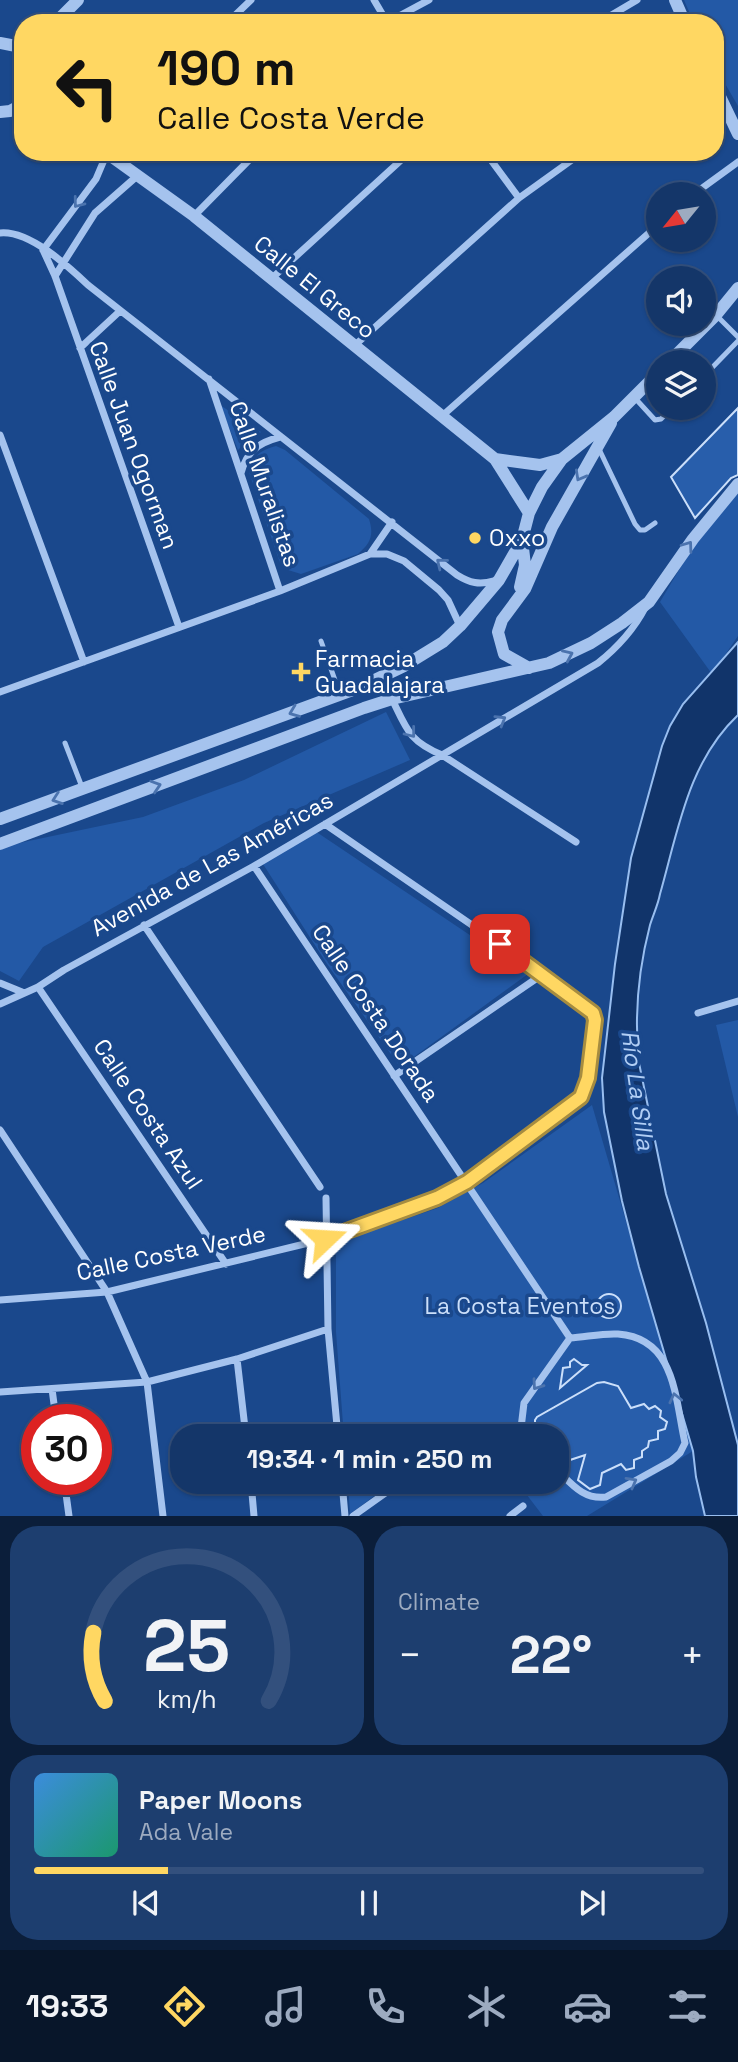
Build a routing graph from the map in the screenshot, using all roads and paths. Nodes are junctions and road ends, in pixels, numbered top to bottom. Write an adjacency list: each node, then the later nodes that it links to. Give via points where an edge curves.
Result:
1 (78, 0): 5 (street)
2 (251, 0): 6 (street)
3 (429, 0): 7 (street)
4 (637, 0): 8 (street)
5 (64, 14)
6 (236, 14)
7 (402, 14)
8 (613, 14)
9 (724, 103): 10 (street)
10 (737, 127)
11 (103, 161): 24 (street, one-way to 24, via 96,178)
12 (116, 161): 18 (street, Calle El Greco)
13 (248, 161): 21 (street)
14 (400, 161): 27 (street)
15 (492, 161): 20 (street)
16 (570, 161): 20 (street)
17 (738, 162): 19 (street)
18 (136, 177): 21 (street, Calle El Greco); 25 (street, via 95,213)
19 (710, 182)
20 (519, 198): 33 (street)
21 (194, 216): 27 (street, Calle El Greco)
22 (0, 233): 24 (street, Calle Muralistas, via 20,236)
23 (646, 236): 41 (street)
24 (43, 250): 25 (street, Calle Muralistas); 26 (street, Calle Juan Ogorman)
25 (63, 261): 26 (street); 29 (street, Calle Muralistas)
26 (55, 276): 34 (street, Calle Juan Ogorman)
27 (271, 279): 33 (street, Calle El Greco)
28 (738, 288): 30 (street)
29 (120, 311): 34 (street); 37 (street, Calle Muralistas)
30 (716, 316): 32 (lane)
31 (696, 336): 35 (street)
32 (738, 339): 36 (lane)
33 (354, 347): 41 (street, Calle El Greco)
34 (80, 348): 60 (street, Calle Juan Ogorman)
35 (681, 350)
36 (716, 363)
37 (209, 379): 44 (street, Calle Muralistas); 48 (street, Calle Muralistas)
38 (646, 385): 39 (street)
39 (634, 397): 40 (lane); 42 (street)
40 (646, 410)
41 (442, 416): 46 (street, Calle El Greco)
42 (614, 417): 45 (street); 47 (street)
43 (0, 435): 62 (street)
44 (280, 436): 48 (street, via 253,449); 51 (street, Calle Muralistas)
45 (598, 447): 52 (lane, via 635,524 645,530); 58 (street, one-way to 58)
46 (495, 459): 47 (street, via 540,464); 50 (street, Calle El Greco)
47 (562, 459): 50 (street)
48 (240, 474): 56 (street, Calle Muralistas)
49 (738, 484): 57 (street, one-way to 49)
50 (529, 513): 53 (street)
51 (392, 522): 54 (street); 55 (street, Calle Muralistas, one-way to 51, via 482,585 468,582)
52 (655, 523)
53 (522, 540): 55 (street); 58 (street, via 524,565)
54 (370, 554): 56 (street, Calle Muralistas); 59 (street, via 404,561 448,600)
55 (499, 580): 59 (street)
56 (280, 591): 60 (street)
57 (649, 602): 63 (street, one-way to 57, via 578,651); 68 (street, one-way to 57, via 598,663 635,627)
58 (515, 604): 63 (street, via 502,620 500,646 504,654)
59 (460, 626): 65 (street, via 404,666)
60 (179, 627): 62 (street)
61 (321, 641): 65 (lane)
62 (84, 662): 64 (street)
63 (528, 668): 66 (street)
64 (0, 692)
65 (340, 694): 69 (street, one-way to 69)
66 (392, 699): 68 (street, one-way to 68, via 408,733 422,747); 73 (street, one-way to 66)
67 (65, 743): 69 (lane)
68 (442, 755): 71 (street, Avenida de Las Américas); 72 (street)
69 (84, 790): 70 (street, one-way to 70)
70 (0, 819)
71 (325, 824): 74 (street, Avenida de Las Américas); 76 (street)
72 (576, 842)
73 (0, 844)
74 (254, 866): 75 (street, Avenida de Las Américas); 83 (street, Calle Costa Dorada)
75 (144, 925): 78 (street, Avenida de Las Américas); 86 (street)
76 (543, 974): 83 (street); 85 (street, Calle Costa Verde, via 593,1013 585,1089 581,1097)
77 (0, 983): 79 (street)
78 (38, 987): 79 (street, Avenida de Las Américas); 89 (street, Calle Costa Azul)
79 (22, 992): 81 (street, Avenida de Las Américas)
80 (738, 1001): 82 (street)
81 (0, 1004)
82 (698, 1013)
83 (394, 1076): 85 (street, Calle Costa Dorada)
84 (0, 1130): 90 (street)
85 (467, 1182): 88 (street, Calle Costa Verde, via 437,1198); 93 (street, Calle Costa Dorada)
86 (320, 1187)
87 (326, 1198): 88 (street)
88 (325, 1239): 89 (street, Calle Costa Verde); 92 (street)
89 (226, 1264): 90 (street, Calle Costa Verde)
90 (107, 1292): 91 (street, Calle Costa Verde); 95 (street)
91 (1, 1299)
92 (328, 1329): 94 (street); 100 (street)
93 (570, 1338): 101 (street, one-way to 101, via 524,1402); 102 (street, one-way to 93, via 580,1492 606,1497 671,1461 685,1443 666,1362 658,1351 618,1334)
94 (237, 1359): 95 (street); 99 (street)
95 (147, 1382): 96 (street); 109 (street)
96 (52, 1389): 97 (street); 98 (street)
97 (0, 1392)
98 (54, 1404)
99 (244, 1424)
100 (337, 1424)
101 (522, 1424)
102 (569, 1481)
103 (252, 1494): 110 (street)
104 (343, 1494): 111 (street)
105 (384, 1494): 112 (street)
106 (66, 1495): 108 (street)
107 (523, 1506): 113 (street)
108 (69, 1516)
109 (163, 1516)
110 (254, 1516)
111 (345, 1516)
112 (353, 1516)
113 (510, 1516)

